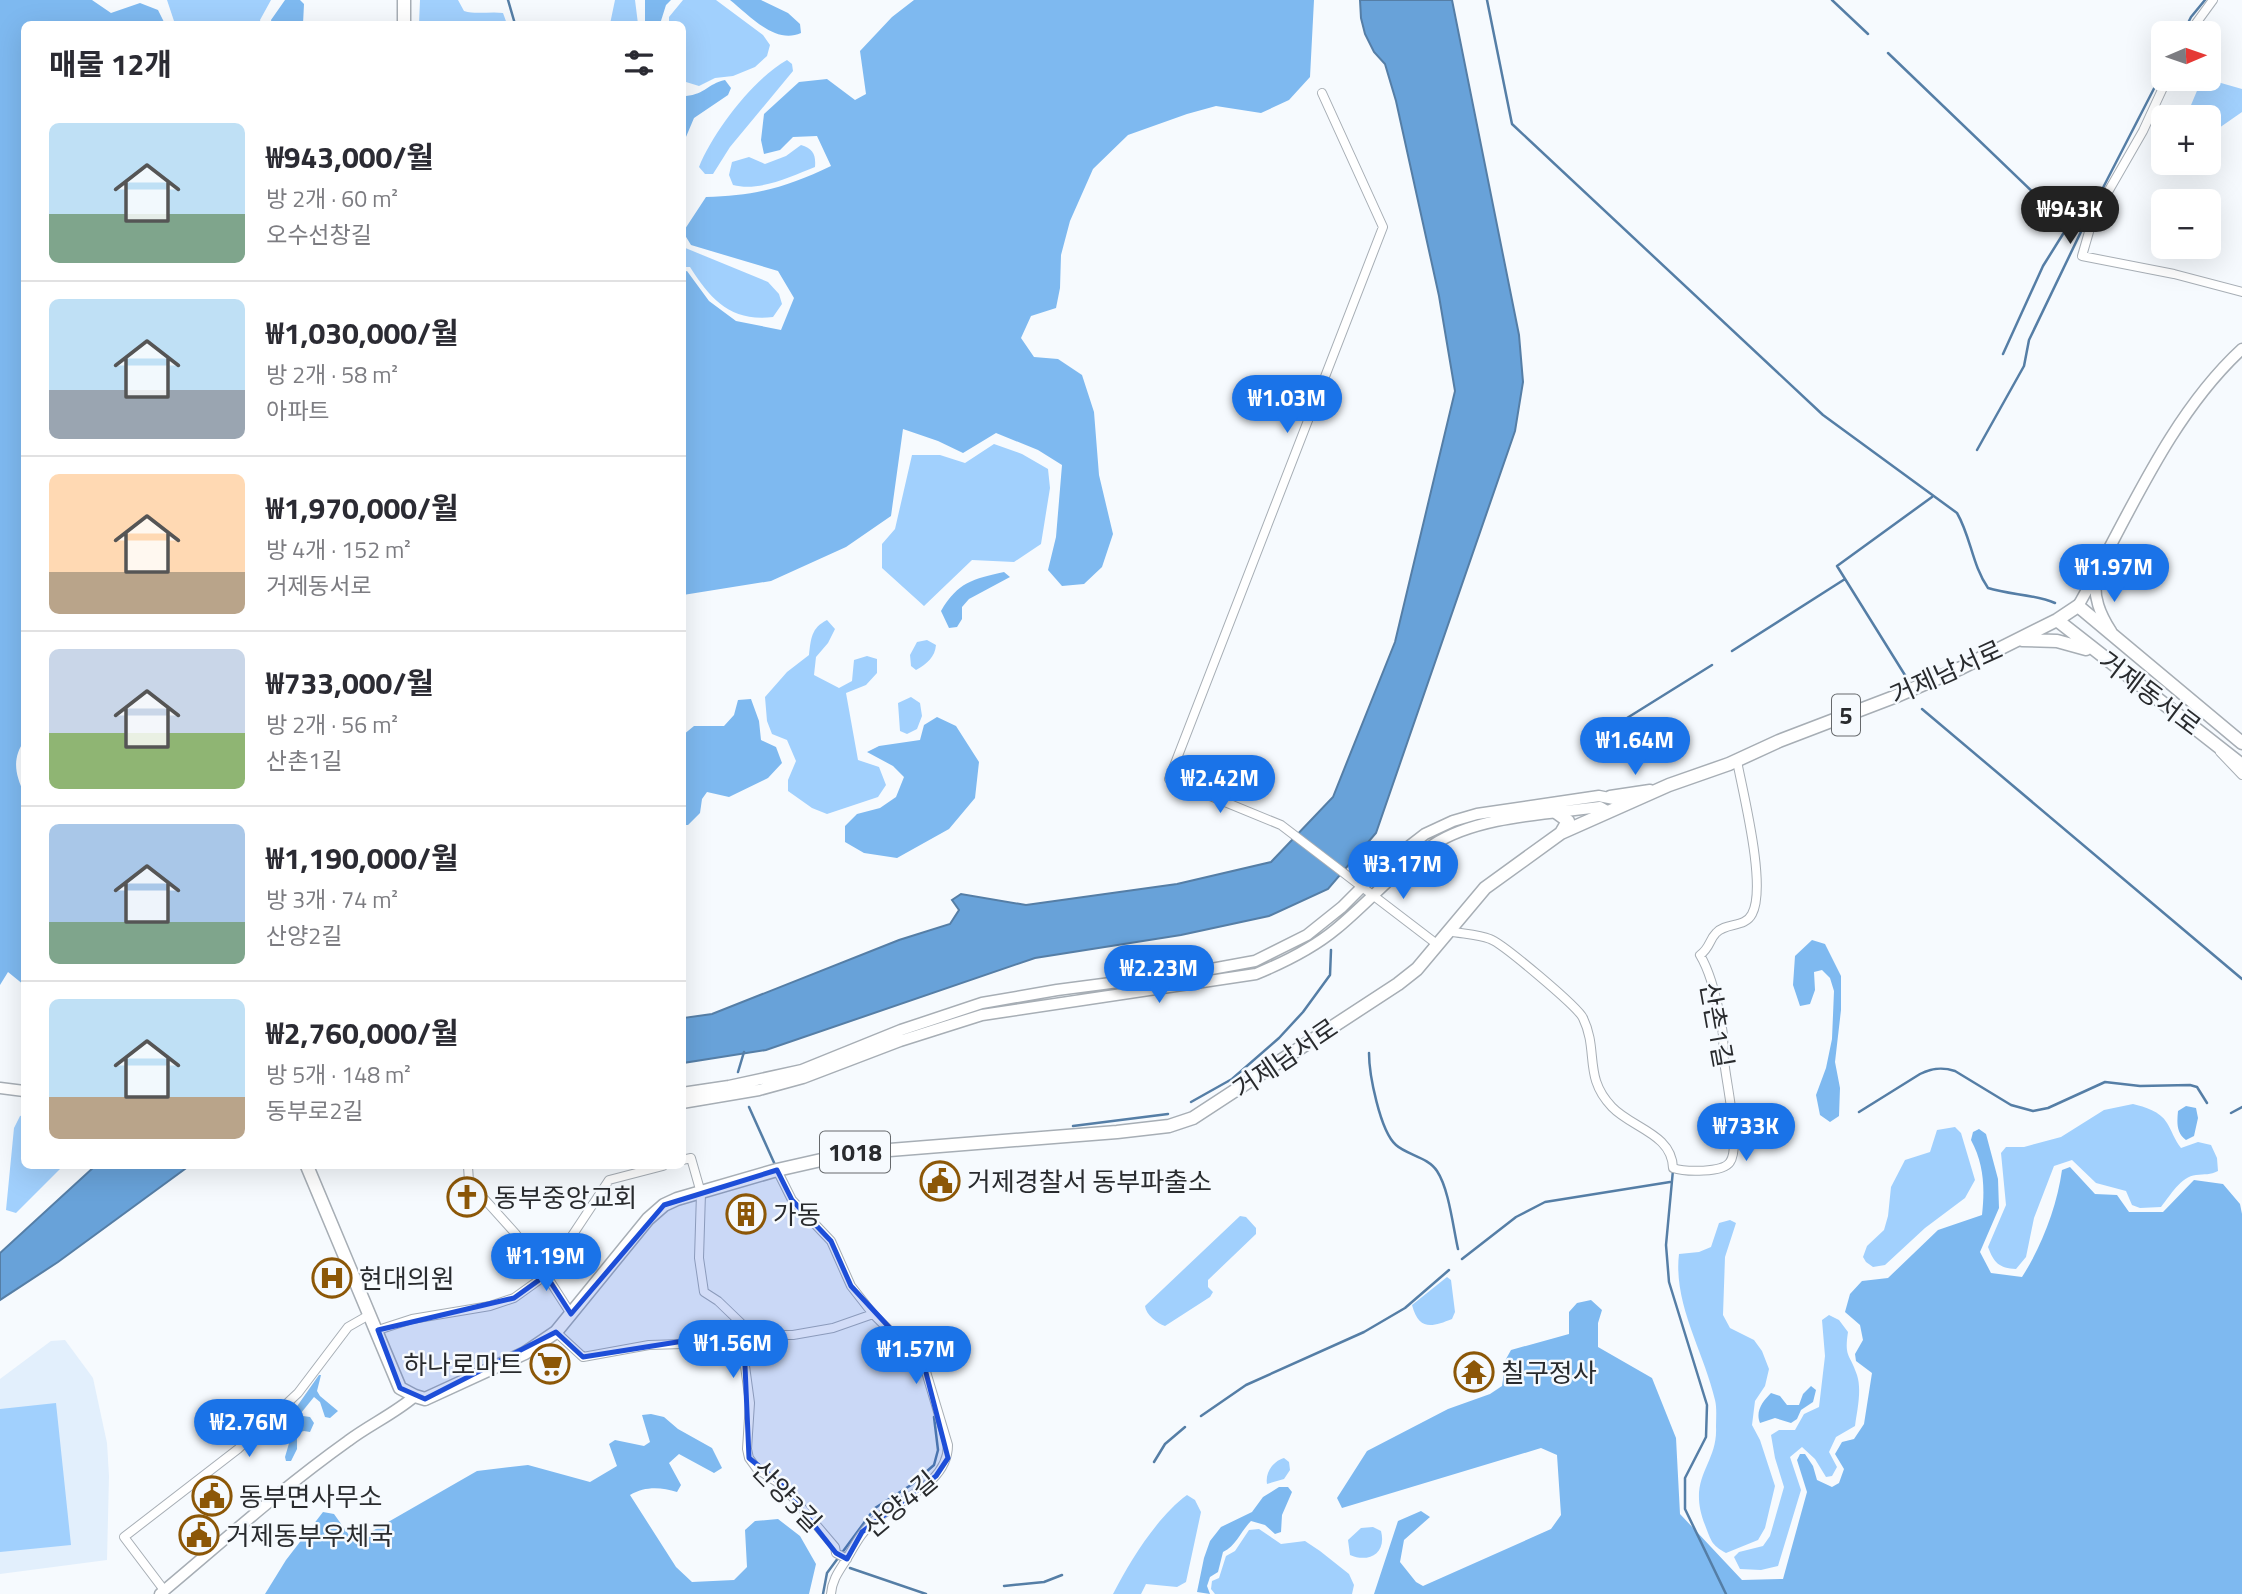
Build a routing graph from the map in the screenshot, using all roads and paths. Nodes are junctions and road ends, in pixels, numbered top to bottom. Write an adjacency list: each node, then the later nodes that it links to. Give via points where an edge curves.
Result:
1 (404, 0): 3 (main road)
2 (2213, 0): 4 (street)
3 (404, 21)
4 (2198, 21)
5 (2161, 91): 7 (street, via 2094,218 2082,256)
6 (1322, 93): 26 (street, via 1383,227 1169,779 1281,825)
7 (2242, 292)
8 (2242, 349): 9 (street, 거제남서로, via 2199,397 2159,457)
9 (2096, 574): 10 (street, 거제남서로); 12 (street, via 2099,610)
10 (2078, 606): 11 (main road, 거제남서로 / 5); 12 (main road, 거제동서로)
11 (2057, 620): 13 (main road, 거제남서로 / 5); 14 (main road, 거제동서로)
12 (2117, 638): 16 (main road, 거제동서로)
13 (2018, 640): 14 (main road, via 2057,640); 17 (main road, 거제남서로 / 5)
14 (2103, 657): 15 (main road, 거제동서로)
15 (2208, 737): 18 (main road, 거제동서로); 19 (street)
16 (2242, 743)
17 (1737, 761): 20 (main road, 거제남서로 / 5); 28 (street, 산촌1길, via 1758,882 1754,913 1746,922 1715,934 1700,955 1723,1030 1734,1140 1728,1166 1673,1168 1668,1149 1613,1109 1594,1083 1590,1038 1582,1016 1492,939)
18 (2242, 765)
19 (2242, 775)
20 (1669, 785): 21 (street); 22 (main road, 거제남서로 / 5)
21 (1606, 797): 22 (street); 26 (street, via 1453,821 1425,834)
22 (1622, 804): 23 (main road, 거제남서로 / 5)
23 (1607, 811): 24 (street, via 1600,807); 25 (main road, 거제남서로)
24 (1557, 813): 25 (main road, via 1568,821); 27 (street, via 1456,832)
25 (1560, 833): 28 (main road, 거제남서로 / 1018, via 1485,888)
26 (1356, 883): 27 (street); 32 (street, via 1342,907 1307,935 1255,961 982,1003 802,1070)
27 (1372, 895): 29 (street); 33 (street, via 1313,947 1256,974 982,1015 803,1078)
28 (1448, 931): 29 (main road, 거제남서로 / 1018)
29 (1438, 945): 38 (main road, 거제남서로 / 1018, via 1398,984 1221,1101 1176,1124 852,1153)
30 (0, 1088): 31 (street)
31 (21, 1091)
32 (686, 1092)
33 (686, 1102)
34 (686, 1159): 39 (street, via 691,1157)
35 (308, 1169): 43 (main road)
36 (468, 1169): 40 (street, via 469,1182)
37 (652, 1169): 40 (street, via 609,1181)
38 (777, 1170): 39 (main road, 거제남서로 / 1018); 42 (street, 산양4길, via 792,1200 831,1241 851,1286)
39 (701, 1193): 41 (main road, 거제남서로 / 1018, via 664,1205 648,1219); 46 (street, via 699,1258 704,1292)
40 (546, 1275): 41 (street); 44 (street, via 514,1298 490,1306 412,1319)
41 (571, 1314): 45 (main road, 거제남서로 / 1018)
42 (873, 1314): 46 (street, via 793,1335); 48 (street, 산양4길, via 924,1365 948,1458 936,1476 862,1532)
43 (369, 1315): 44 (main road); 49 (street, via 348,1327 298,1393 238,1449 124,1537)
44 (378, 1330): 47 (main road, via 401,1388)
45 (556, 1332): 46 (street, via 583,1357 682,1344 693,1337 732,1331); 47 (main road, 거제남서로 / 1018, via 525,1353 425,1399)
46 (749, 1332): 48 (street, 산양3길, via 745,1366 749,1458 783,1486 836,1553)
47 (415, 1396): 49 (street, via 339,1447)
48 (847, 1559): 50 (street, 산양4길, via 834,1578)
49 (162, 1592)
50 (831, 1594)

